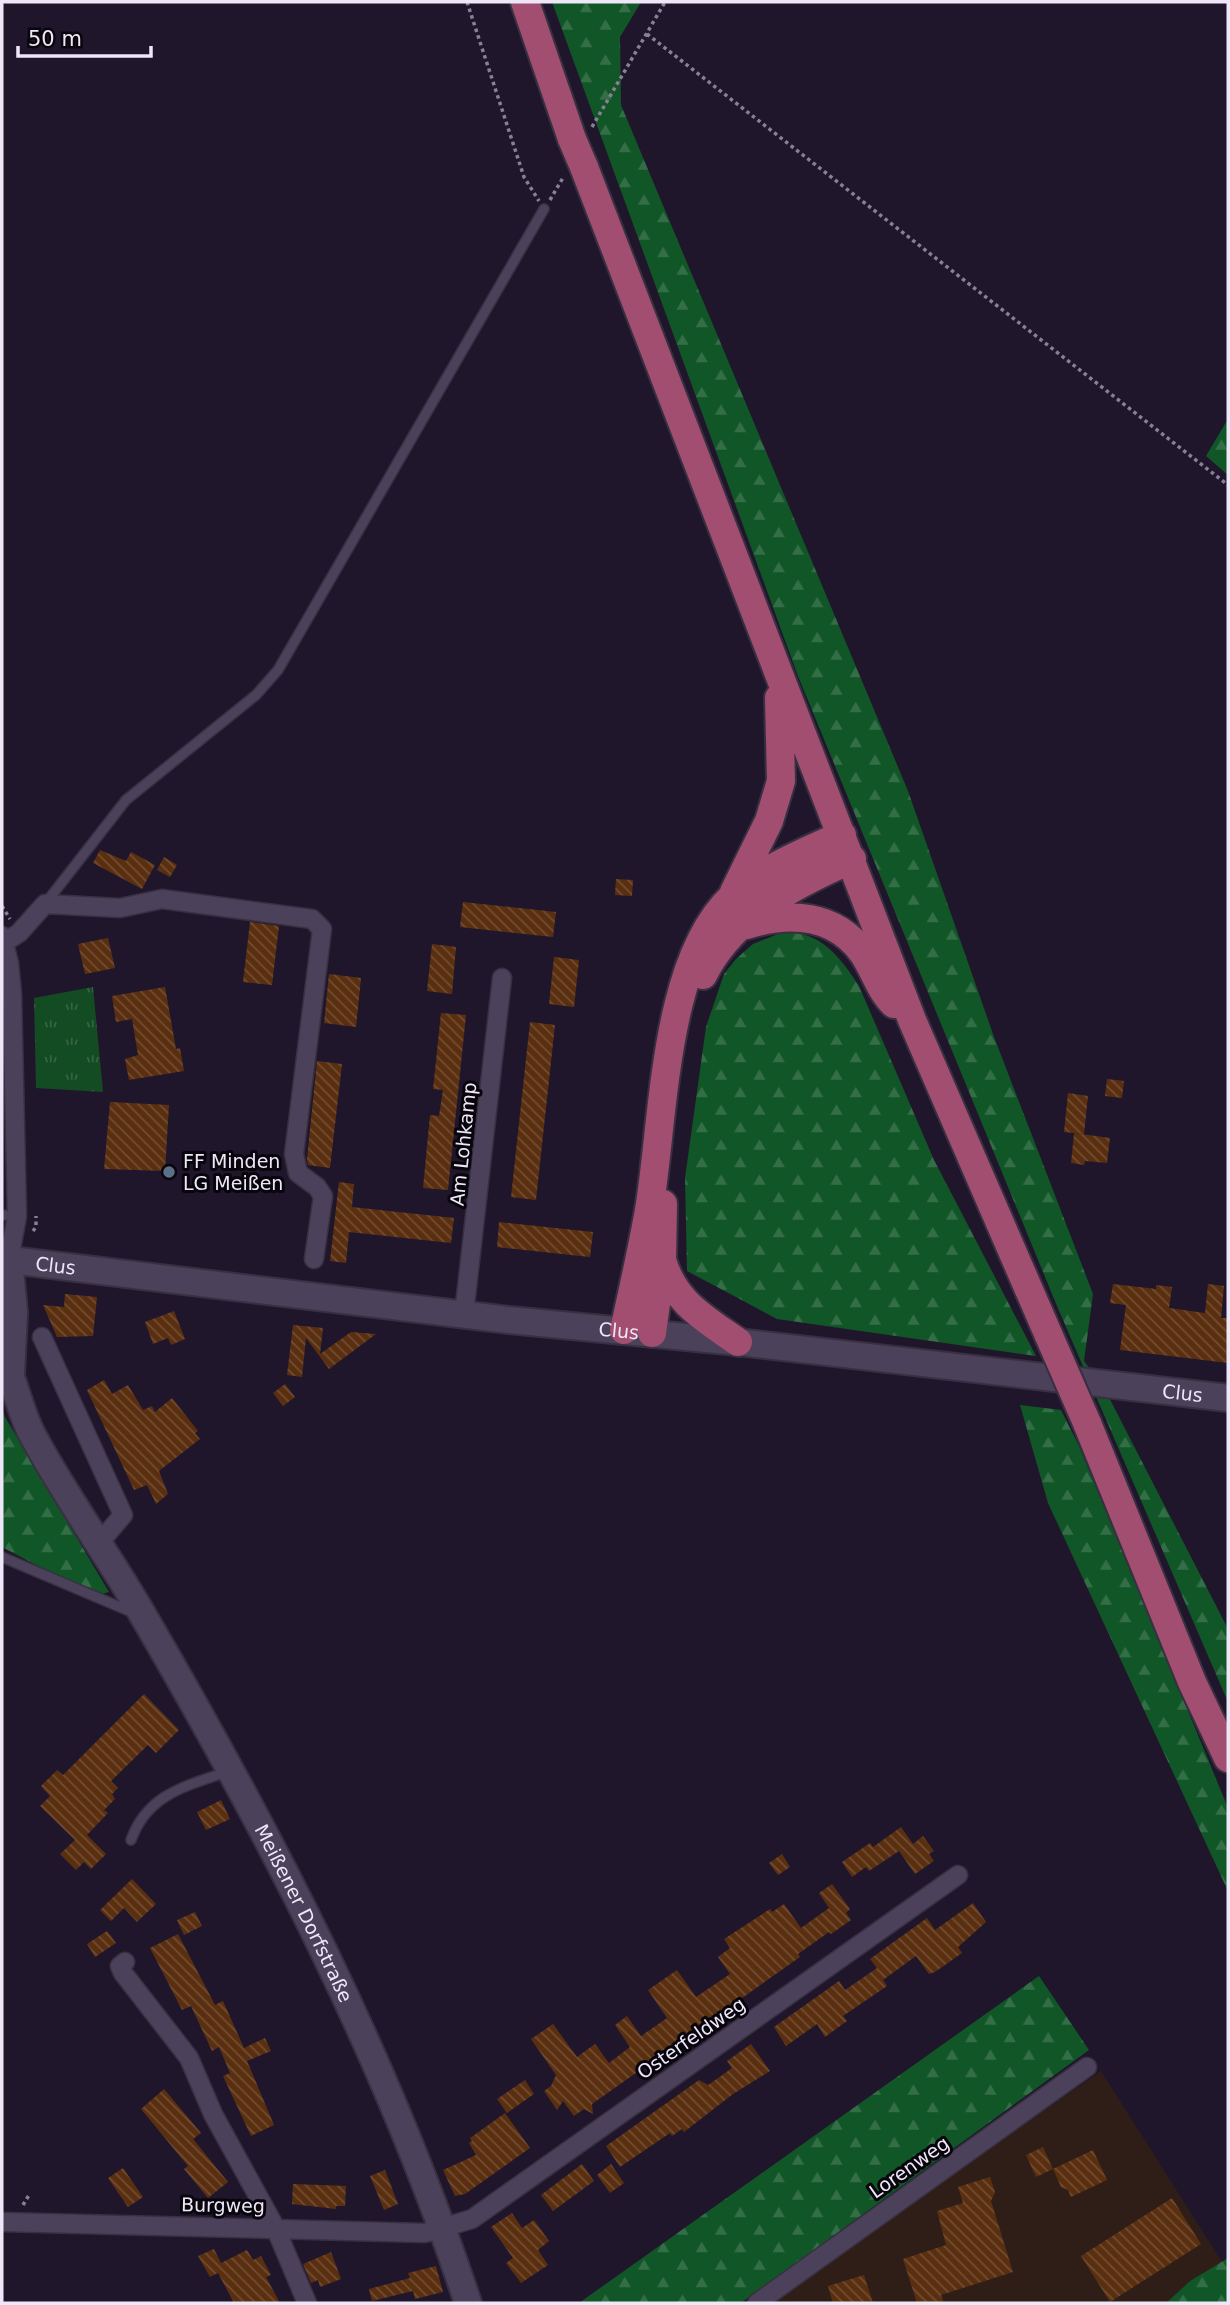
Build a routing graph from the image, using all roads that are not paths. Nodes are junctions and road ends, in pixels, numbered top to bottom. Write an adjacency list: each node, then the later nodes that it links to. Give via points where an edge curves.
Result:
1 (526, 2): 3 (main road, bridge, via 582,133 574,170)
2 (544, 209): 6 (lane, via 278,670 256,695 126,800)
3 (779, 680): 4 (main road); 5 (main road, via 781,781 769,821)
4 (847, 847): 5 (main road, via 790,858); 7 (main road); 10 (main road)
5 (732, 898): 17 (main road, via 717,916 680,996 649,1209)
6 (45, 904): 8 (street, via 19,933); 13 (street, via 120,908 162,899 312,919 322,929 294,1154 298,1173 323,1196)
7 (737, 928): 10 (main road, via 773,916 801,915 834,926 862,951 890,1000); 14 (main road, via 709,962 684,1031 662,1208)
8 (4, 939): 11 (street, via 12,993)
9 (502, 978): 16 (street, Am Lohkamp)
10 (912, 1020): 26 (main road, bridge)
11 (7, 1060): 12 (street)
12 (10, 1215): 15 (street)
13 (314, 1259)
14 (663, 1261): 18 (main road); 20 (main road, via 668,1279 687,1307)
15 (4, 1264): 16 (main road, Clus); 21 (main road, Meißener Dorfstraße, via 14,1312)
16 (464, 1314): 17 (main road, Clus)
17 (624, 1330): 18 (main road, Clus)
18 (652, 1333): 20 (main road, Clus)
19 (42, 1337): 23 (street, via 123,1515)
20 (738, 1342): 22 (main road, Clus)
21 (6, 1365): 23 (main road, Meißener Dorfstraße, via 32,1434)
22 (1228, 1398)
23 (100, 1542): 25 (main road, Meißener Dorfstraße)
24 (2, 1557): 25 (lane)
25 (145, 1618): 27 (main road, Meißener Dorfstraße)
26 (1228, 1758)
27 (230, 1770): 28 (lane, via 173,1790 136,1826); 34 (main road, Meißener Dorfstraße, via 285,1867 375,2056)
28 (131, 1840)
29 (958, 1875): 34 (street, Osterfeldweg, via 472,2219)
30 (125, 1962): 33 (street, via 120,1966 122,1973 189,2057 213,2114)
31 (1087, 2067): 37 (street, Lorenweg)
32 (2, 2222): 33 (street, Burgweg)
33 (275, 2227): 34 (street, Burgweg, via 425,2233); 35 (street)
34 (443, 2227): 36 (main road, Meißener Dorfstraße)
35 (307, 2303)
36 (468, 2303)
37 (757, 2303)

